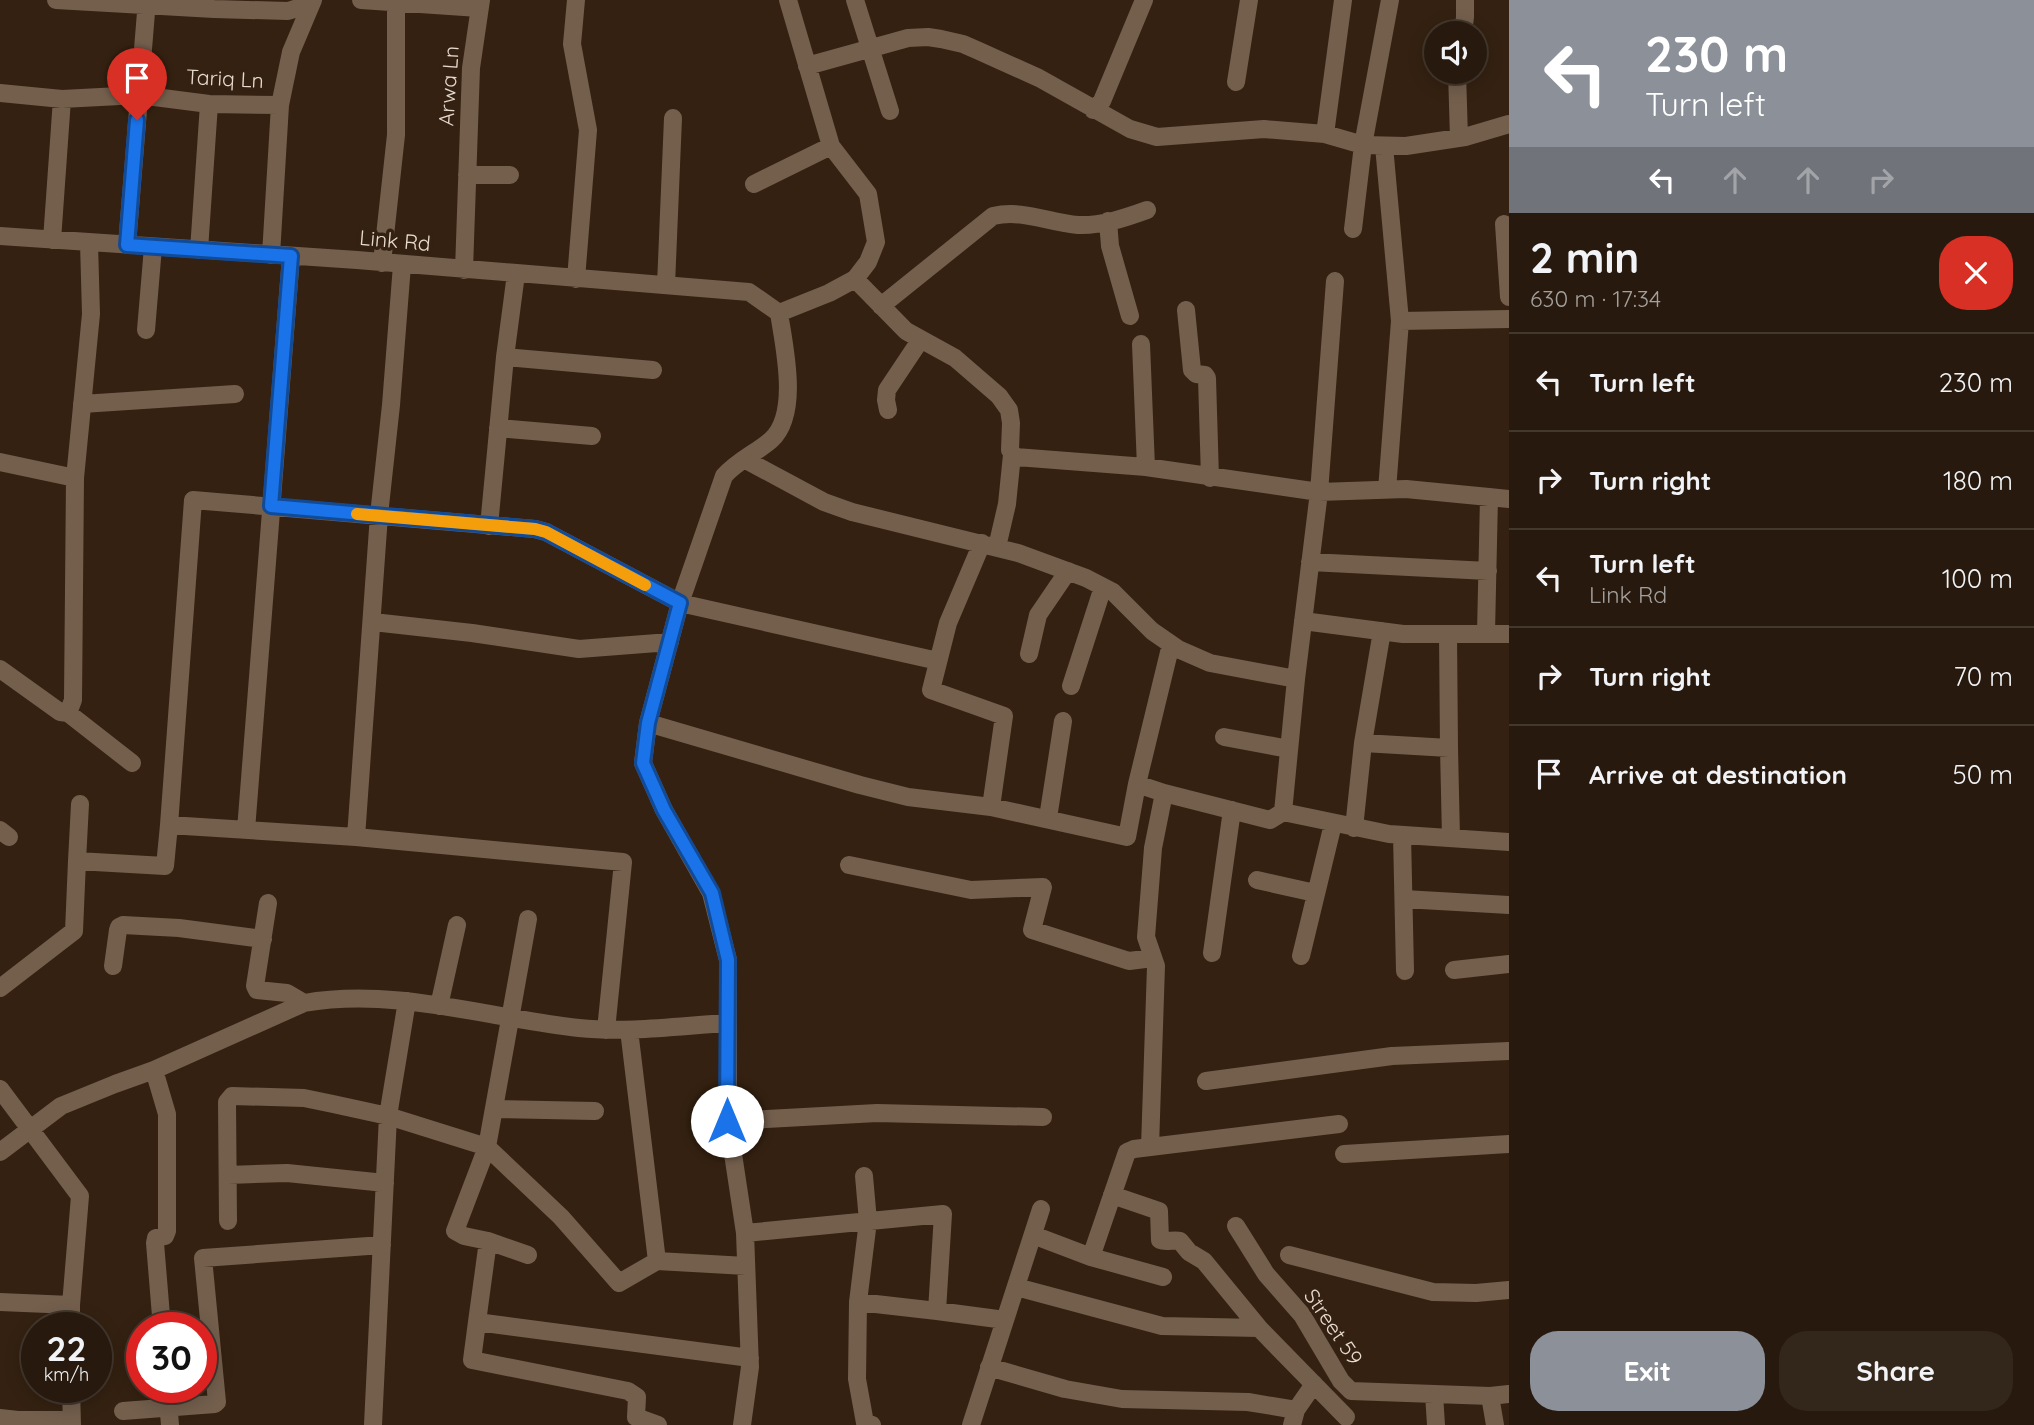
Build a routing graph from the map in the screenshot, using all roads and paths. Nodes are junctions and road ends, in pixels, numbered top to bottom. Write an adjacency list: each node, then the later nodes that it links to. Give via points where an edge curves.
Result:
1 (56, 0): 13 (street)
2 (312, 0): 15 (street, via 288,11); 25 (street, via 291,52)
3 (361, 0): 12 (street)
4 (576, 0): 54 (street, via 572,44 588,130)
5 (788, 0): 18 (street)
6 (855, 0): 17 (street)
7 (1144, 0): 26 (street, via 1102,101)
8 (1249, 0): 19 (street)
9 (1343, 0): 30 (street)
10 (1390, 0): 32 (street)
11 (1465, 0): 16 (street)
12 (396, 1): 14 (street); 50 (street, via 396,135)
13 (146, 2): 15 (street); 22 (street)
14 (480, 4): 35 (street, Arwa Ln, via 471,68)
15 (214, 5)
16 (1464, 21)
17 (870, 48): 18 (street); 26 (street, via 928,37 964,44 1039,78); 27 (street)
18 (807, 66): 33 (street)
19 (1236, 82)
20 (1456, 84): 31 (street)
21 (0, 93): 23 (street, Tariq Ln)
22 (139, 95): 23 (street, Tariq Ln); 24 (street, Tariq Ln); 45 (street)
23 (62, 99): 43 (street)
24 (209, 104): 25 (street, Tariq Ln); 47 (street)
25 (280, 105): 48 (street)
26 (1093, 110): 30 (street, via 1129,129 1157,137 1264,128)
27 (890, 111)
28 (673, 118): 57 (street)
29 (1509, 124): 31 (street)
30 (1325, 134): 32 (street)
31 (1459, 138): 34 (street)
32 (1363, 145): 34 (street); 41 (street)
33 (831, 146): 37 (street); 55 (street, via 868,194 876,242)
34 (1384, 146): 64 (street)
35 (467, 175): 36 (street); 52 (street, Arwa Ln)
36 (510, 175)
37 (754, 184)
38 (1147, 210): 39 (street)
39 (1108, 221): 59 (street, via 1076,225 1007,212 993,216); 62 (street)
40 (1504, 224): 58 (street)
41 (1353, 229)
42 (0, 236): 43 (street, Link Rd)
43 (52, 240): 44 (street, Link Rd)
44 (89, 243): 45 (street, Link Rd); 71 (street, via 91,314)
45 (127, 245): 46 (street, Link Rd)
46 (153, 247): 47 (street, Link Rd); 65 (street)
47 (200, 250): 48 (street, Link Rd)
48 (271, 255): 49 (street, Link Rd)
49 (291, 256): 50 (street, Link Rd); 85 (street)
50 (382, 263): 51 (street, Link Rd)
51 (402, 265): 52 (street, Link Rd); 86 (street)
52 (464, 270): 53 (street, Link Rd)
53 (516, 274): 54 (street, Link Rd); 68 (street)
54 (576, 279): 57 (street, Link Rd)
55 (855, 279): 59 (street); 61 (street)
56 (1335, 282): 82 (street)
57 (666, 285): 61 (street, Link Rd, via 749,292)
58 (1509, 297)
59 (881, 306): 66 (street)
60 (1186, 310): 80 (street, via 1192,370 1207,378)
61 (779, 313): 76 (street, via 788,368 784,420 778,433)
62 (1130, 316)
63 (1509, 319): 64 (street)
64 (1400, 321): 81 (street)
65 (146, 330)
66 (921, 339): 72 (street, via 887,390); 75 (street, via 955,358 999,396 1009,410)
67 (1141, 344): 78 (street)
68 (505, 357): 69 (street); 73 (street)
69 (653, 370)
70 (235, 394): 71 (street)
71 (82, 404): 79 (street)
72 (888, 410)
73 (498, 428): 74 (street); 87 (street)
74 (592, 436)
75 (1012, 455): 78 (street); 88 (street, via 1007,504)
76 (746, 460): 88 (street, via 852,512); 93 (street, via 724,476)
77 (0, 462): 79 (street)
78 (1146, 467): 80 (street)
79 (75, 478): 107 (street, via 73,700)
80 (1210, 478): 82 (street)
81 (1387, 489): 82 (street); 83 (street)
82 (1319, 492): 89 (street)
83 (1489, 497): 84 (street); 91 (street)
84 (1509, 499)
85 (271, 506): 86 (street); 123 (street, via 193,500); 125 (street)
86 (379, 515): 87 (street); 95 (street)
87 (489, 526): 93 (street, via 546,532)
88 (990, 545): 90 (street); 103 (street, via 948,623)
89 (1310, 562): 91 (street); 94 (street)
90 (1068, 571): 92 (street); 102 (street, via 1038,615)
91 (1488, 571): 97 (street)
92 (1103, 587): 101 (street); 106 (street)
93 (680, 603): 100 (street); 103 (street)
94 (1303, 621): 96 (street); 105 (street)
95 (373, 622): 100 (street, via 579,649); 127 (street)
96 (1382, 631): 98 (street); 111 (street)
97 (1486, 633): 98 (street); 99 (street)
98 (1448, 634): 112 (street)
99 (1509, 634)
100 (670, 642): 109 (street)
101 (1171, 644): 105 (street, via 1210,663); 115 (street)
102 (1029, 654)
103 (938, 661): 118 (street, via 931,691 1004,716)
104 (0, 669): 107 (street, via 60,712)
105 (1296, 679): 113 (street)
106 (1071, 685)
107 (68, 713): 114 (street)
108 (1063, 721): 121 (street)
109 (648, 723): 118 (street, via 908,797); 152 (street, via 643,763 712,893 728,960)
110 (1224, 737): 113 (street)
111 (1363, 743): 112 (street); 124 (street)
112 (1449, 748): 128 (street)
113 (1289, 749): 120 (street)
114 (132, 763)
115 (1137, 784): 116 (street); 121 (street, via 1127,836)
116 (1164, 793): 119 (street); 142 (street, via 1153,848 1146,937)
117 (80, 804): 130 (street)
118 (991, 807): 121 (street)
119 (1232, 810): 120 (street, via 1270,820); 140 (street)
120 (1283, 813): 122 (street)
121 (1048, 818)
122 (1333, 824): 124 (street); 133 (street)
123 (169, 825): 125 (street); 130 (street, via 165,866)
124 (1354, 828): 126 (street)
125 (246, 830): 127 (street)
126 (1402, 835): 128 (street); 134 (street)
127 (356, 837): 153 (street, via 623,862)
128 (1451, 838): 129 (street)
129 (1509, 842)
130 (77, 860): 147 (street, via 74,931)
131 (849, 865): 142 (street, via 971,890 1043,887 1032,930 1129,961)
132 (1257, 880): 133 (street)
133 (1315, 893): 141 (street)
134 (1404, 899): 136 (street); 146 (street)
135 (268, 903): 139 (street)
136 (1509, 905)
137 (528, 919): 151 (street)
138 (457, 925): 150 (street)
139 (262, 939): 144 (street, via 122,925); 149 (street, via 257,989 287,993)
140 (1212, 953)
141 (1301, 956)
142 (1153, 958): 168 (street)
143 (1509, 964): 145 (street)
144 (113, 966)
145 (1454, 970)
146 (1405, 971)
147 (0, 988)
148 (407, 1001): 149 (street, via 327,999); 150 (street); 161 (street)
149 (303, 1003): 156 (street)
150 (439, 1006): 151 (street)
151 (511, 1019): 153 (street); 159 (street)
152 (728, 1023): 154 (street); 163 (street)
153 (607, 1030): 154 (street)
154 (629, 1030): 186 (street)
155 (1509, 1051): 157 (street, via 1392,1056)
156 (154, 1070): 165 (street, via 61,1107); 196 (street, via 167,1114 168,1138 167,1231 155,1243)
157 (1206, 1081)
158 (0, 1088): 165 (street)
159 (494, 1109): 160 (street); 167 (street)
160 (595, 1111)
161 (388, 1115): 167 (street); 171 (street, via 304,1098 229,1098); 173 (street)
162 (1043, 1117): 163 (street, via 877,1112)
163 (727, 1121): 179 (street)
164 (1339, 1124): 168 (street)
165 (31, 1128): 169 (street); 193 (street, via 80,1196)
166 (1509, 1144): 170 (street)
167 (487, 1147): 181 (street, via 455,1231); 186 (street, via 561,1217 619,1283)
168 (1150, 1147): 174 (street, via 1127,1152)
169 (0, 1152)
170 (1344, 1154)
171 (228, 1175): 173 (street, via 286,1173); 176 (street)
172 (864, 1176): 177 (street)
173 (385, 1183): 182 (street)
174 (1112, 1195): 185 (street); 199 (street, via 1159,1211 1160,1240 1181,1241 1205,1261)
175 (1041, 1209): 180 (street)
176 (228, 1221)
177 (868, 1221): 179 (street); 192 (street); 194 (street, via 943,1214)
178 (1236, 1226): 203 (street, Street 59)
179 (745, 1233): 187 (street)
180 (1033, 1235): 185 (street); 189 (street)
181 (488, 1241): 183 (street); 198 (street)
182 (382, 1245): 209 (street, via 203,1258 217,1402); 215 (street)
183 (528, 1255)
184 (1289, 1255): 190 (street, via 1433,1292)
185 (1091, 1257): 188 (street)
186 (657, 1261): 187 (street)
187 (746, 1266): 200 (street)
188 (1163, 1277)
189 (1016, 1287): 197 (street); 199 (street, via 1161,1326)
190 (1509, 1290)
191 (0, 1302): 193 (street)
192 (858, 1302): 194 (street); 214 (street, via 858,1379)
193 (71, 1305): 195 (street)
194 (937, 1311): 197 (street)
195 (71, 1312)
196 (161, 1312)
197 (1005, 1320): 201 (street)
198 (477, 1322): 200 (street); 216 (street, via 472,1360 628,1391 637,1397 636,1417)
199 (1259, 1328): 202 (street)
200 (750, 1358): 217 (street)
201 (989, 1367): 210 (street, via 1122,1399 1248,1402); 218 (street)
202 (1314, 1384): 210 (street); 212 (street)
203 (1352, 1391): 204 (street, Street 59); 212 (street)
204 (1434, 1394): 206 (street, Street 59); 219 (street)
205 (1509, 1394): 206 (street, Street 59)
206 (1490, 1396): 220 (street)
207 (71, 1403): 213 (street)
208 (123, 1411): 209 (street)
209 (170, 1417)
210 (1294, 1417)
211 (0, 1418): 213 (street)
212 (1345, 1421)
213 (71, 1422)
214 (867, 1424)
215 (373, 1425)
216 (658, 1425)
217 (742, 1425)
218 (971, 1425)
219 (1436, 1425)
220 (1495, 1425)

